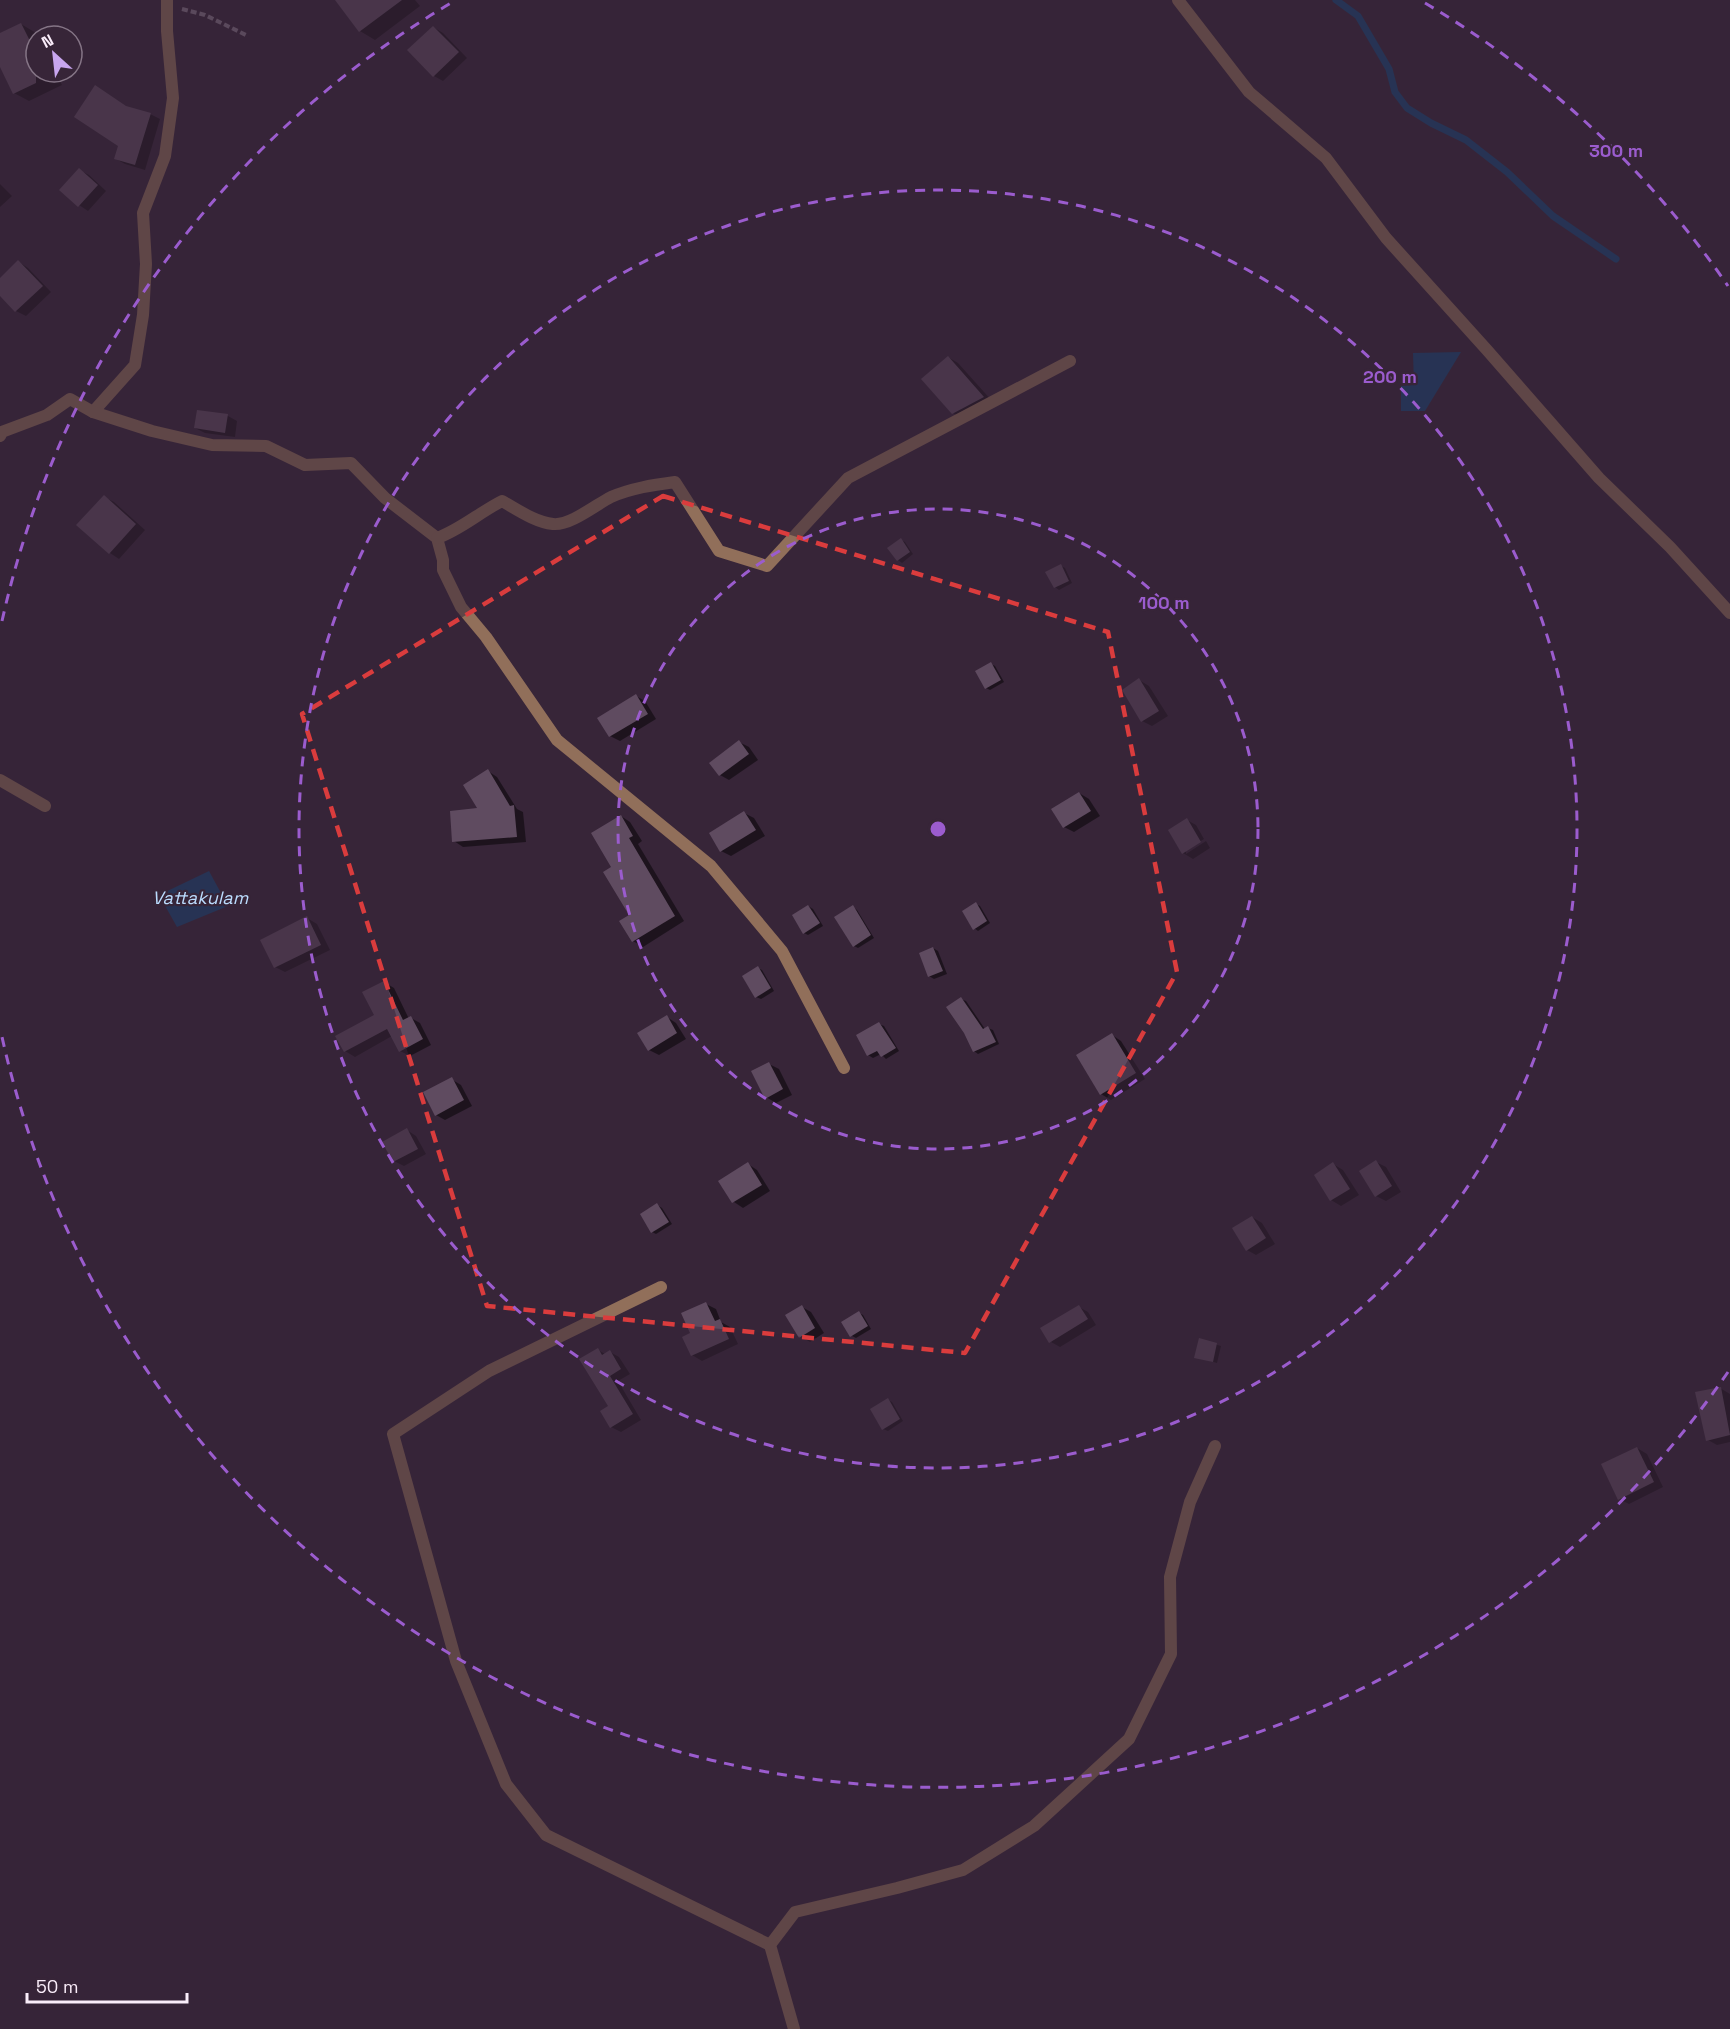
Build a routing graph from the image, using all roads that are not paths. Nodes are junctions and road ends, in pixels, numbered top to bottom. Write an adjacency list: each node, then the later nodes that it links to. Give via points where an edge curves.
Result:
1 (1178, 0): 7 (street, via 1249,92 1326,158 1386,238 1599,478)
2 (167, 2): 4 (street, via 173,98 165,156 143,213 146,264 135,365)
3 (1070, 361): 6 (street, via 848,478 767,566 719,550 675,482 638,487 555,525 502,501)
4 (93, 412): 5 (street, via 70,399 47,415); 6 (street, via 212,445 266,446 305,465 351,463 385,498)
5 (0, 436)
6 (437, 538): 10 (street, via 443,570 460,607 486,637 557,740 711,866 782,951)
7 (1730, 613)
8 (0, 780): 9 (street)
9 (45, 806)
10 (844, 1068)
11 (661, 1287): 13 (street, via 489,1371 393,1434 456,1661 506,1784 546,1834)
12 (1215, 1446): 13 (street, via 1190,1502 1170,1576 1171,1654 1129,1739 1034,1826 963,1870 795,1912)
13 (771, 1945): 14 (street)
14 (794, 2029)

